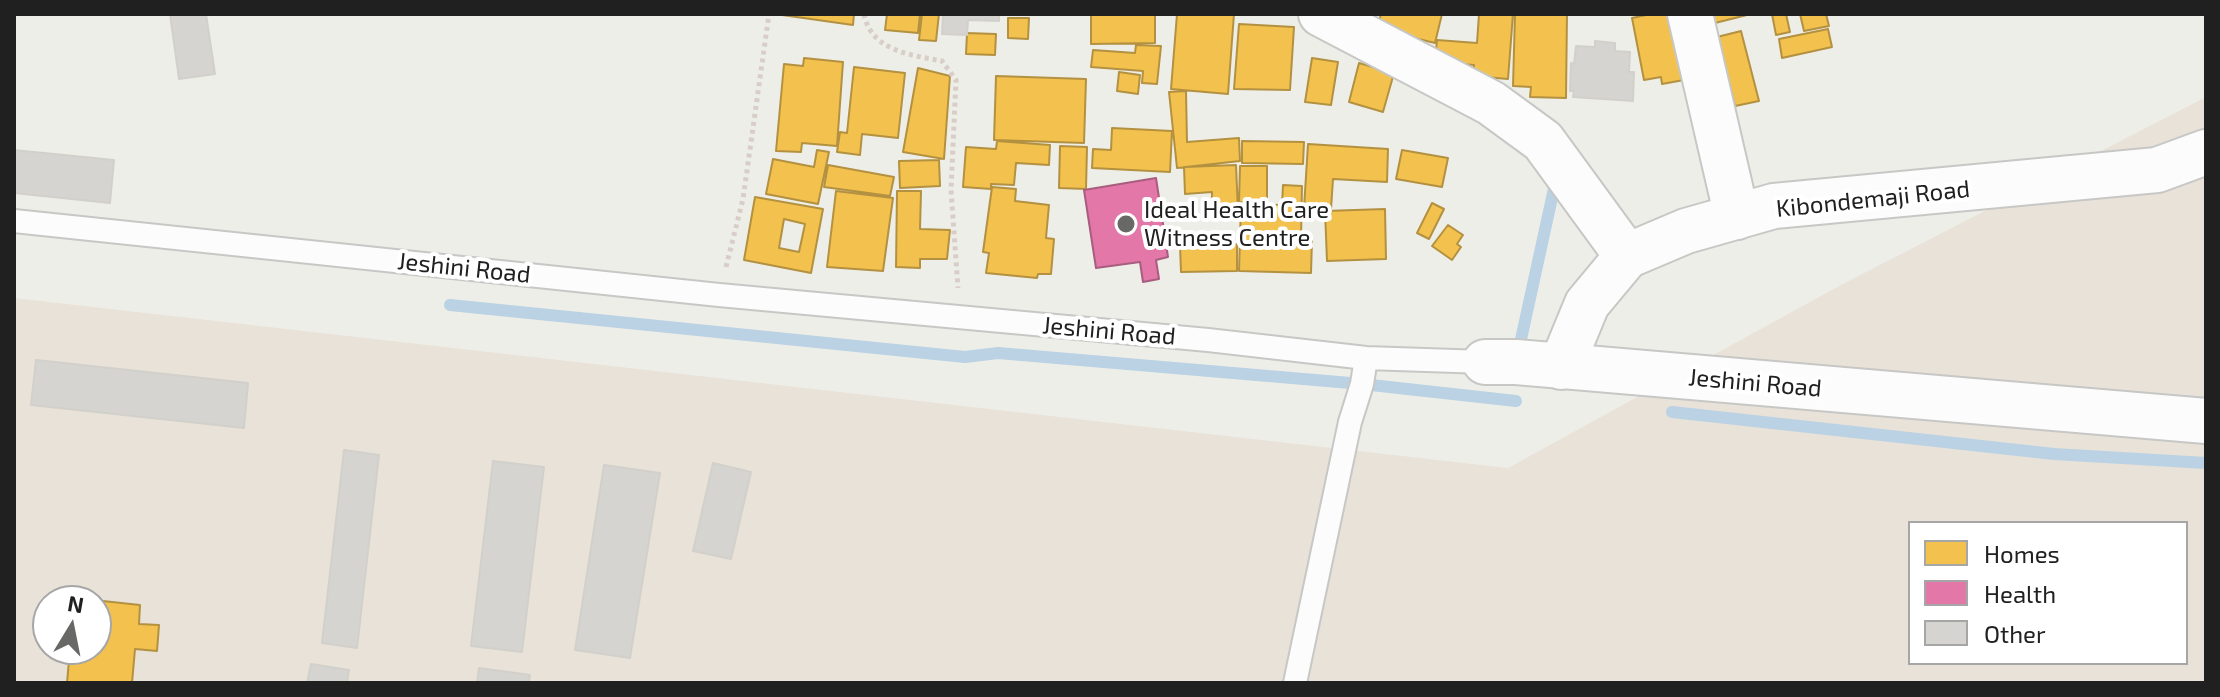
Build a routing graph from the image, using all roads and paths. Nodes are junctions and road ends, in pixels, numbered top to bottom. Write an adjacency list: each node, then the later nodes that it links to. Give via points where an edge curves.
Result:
1 (769, 14): 9 (path, via 743,199)
2 (864, 14): 10 (path, via 867,28 881,44 942,61 956,80 951,190)
3 (1321, 14): 8 (street, via 1491,103 1543,141)
4 (1690, 14): 6 (street)
5 (2206, 152): 6 (street, Kibondemaji Road, via 2157,170 1774,206)
6 (1737, 217): 8 (street, Kibondemaji Road)
7 (14, 221): 9 (lane, Jeshini Road)
8 (1627, 256): 13 (street, Kibondemaji Road, via 1587,304)
9 (719, 295): 10 (lane, Jeshini Road)
10 (961, 317): 11 (lane, Jeshini Road)
11 (1366, 358): 12 (lane, Jeshini Road); 15 (lane)
12 (1485, 362): 13 (street, Jeshini Road)
13 (1561, 367): 14 (street, Jeshini Road)
14 (2206, 421)
15 (1295, 683)

